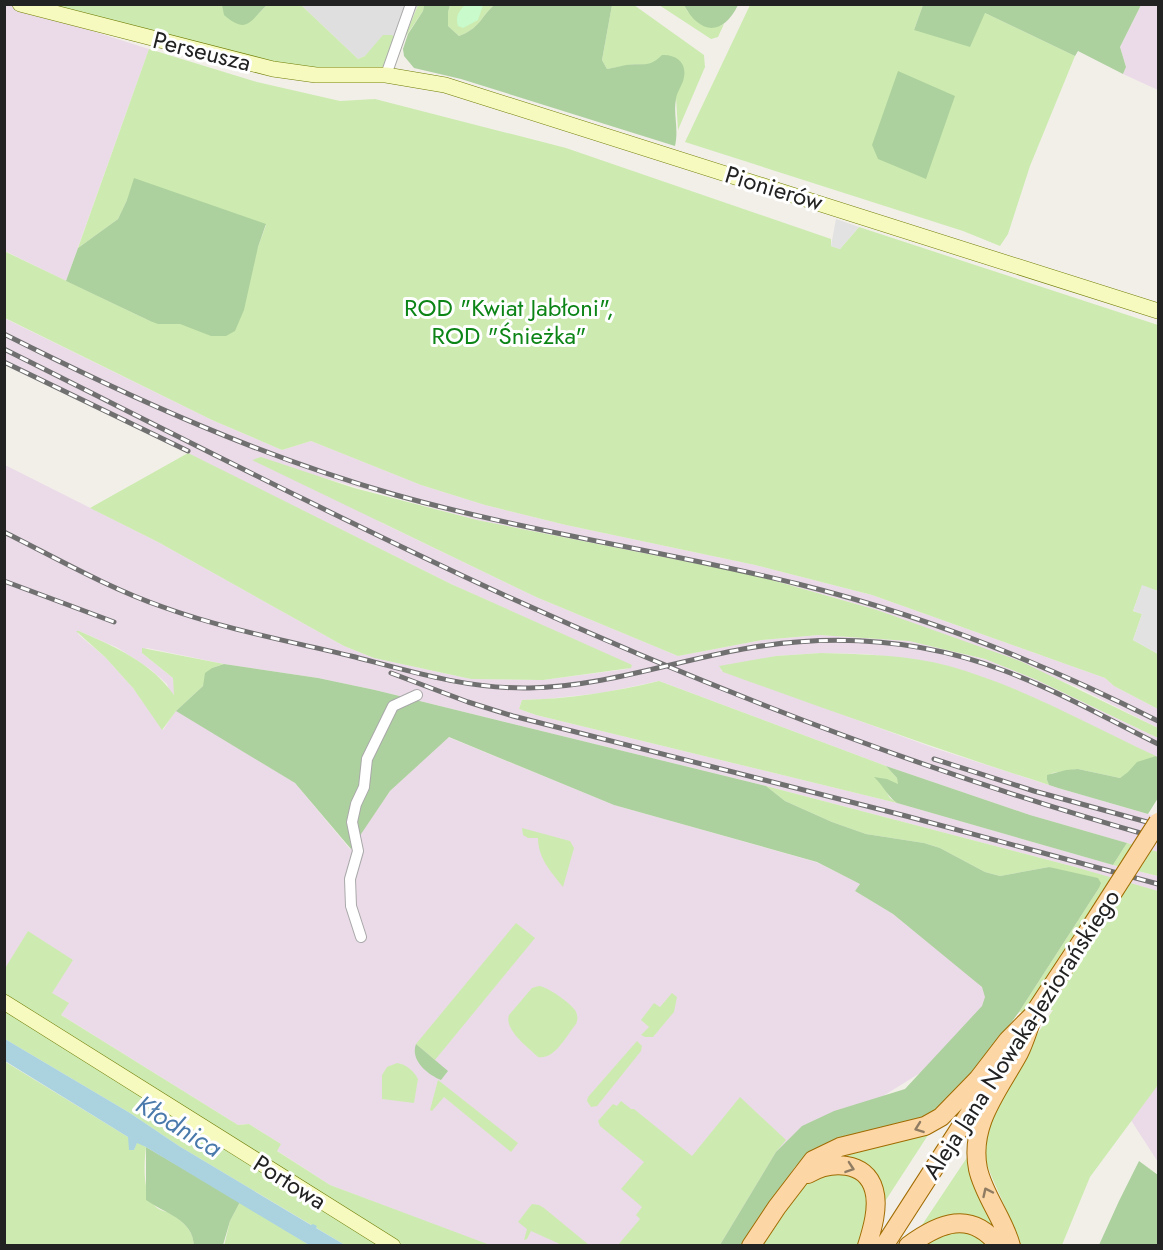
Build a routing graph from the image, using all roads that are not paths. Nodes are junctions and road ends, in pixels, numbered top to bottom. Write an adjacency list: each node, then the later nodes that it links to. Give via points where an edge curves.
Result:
1 (20, 4): 3 (street, Perseusza, via 273,69 316,75)
2 (411, 4): 3 (street)
3 (386, 75): 4 (street, Pionierów, via 465,91)
4 (1158, 311)
5 (417, 695): 7 (street, via 393,706 367,759 364,788 356,804 352,822 358,851 350,879 351,906)
6 (1158, 822): 9 (main road, Aleja Jana Nowaka-Jeziorańskiego, bridge)
7 (361, 937)
8 (4, 1002): 11 (street, Portowa)
9 (1034, 1014): 10 (main road, one-way to 10, via 941,1117 906,1132 826,1153 813,1160); 14 (main road, Aleja Jana Nowaka-Jeziorańskiego); 17 (main road, one-way to 9, via 983,1185 978,1168 978,1136 986,1109 1020,1052)
10 (796, 1181): 12 (main road); 13 (main road, one-way to 13, via 834,1164 850,1166 866,1177 875,1201)
11 (393, 1245)
12 (751, 1245)
13 (867, 1245)
14 (884, 1245)
15 (908, 1245): 16 (main road, via 950,1223 977,1226)
16 (999, 1245)
17 (1011, 1245)

